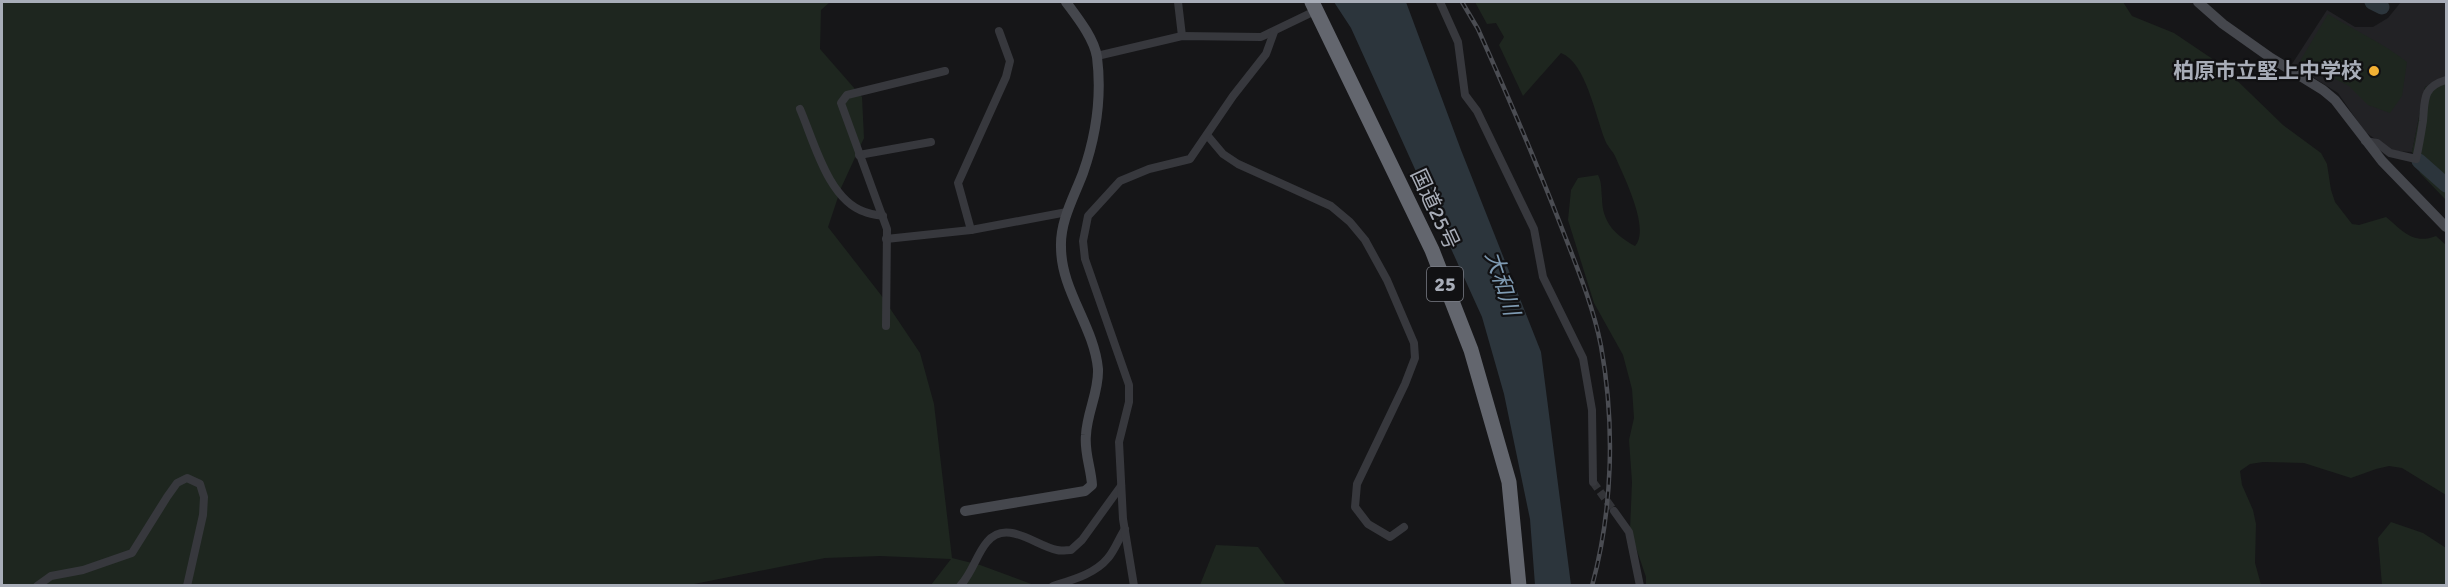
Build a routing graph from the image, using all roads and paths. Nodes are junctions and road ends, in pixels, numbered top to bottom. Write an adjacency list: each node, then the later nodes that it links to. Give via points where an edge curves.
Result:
1 (1066, 2): 9 (street)
2 (1178, 2): 8 (street)
3 (1440, 2): 23 (street, via 1458,42 1464,95 1477,111 1534,228 1543,277 1583,358 1592,410)
4 (2198, 2): 14 (street, via 2223,24 2329,95)
5 (1314, 6): 7 (street); 34 (highway, 国道25号 / 25, via 1432,250 1471,350 1509,482)
6 (999, 31): 20 (street, via 1010,61 1006,77 958,183)
7 (1274, 32): 8 (street, via 1261,37); 13 (street, via 1269,49)
8 (1182, 36): 9 (street)
9 (1097, 56): 17 (street, via 1098,111 1092,148)
10 (945, 71): 16 (street, via 847,95 841,103)
11 (2446, 80): 14 (street, via 2430,88 2423,102 2416,159)
12 (800, 109): 18 (street, via 837,193 850,205)
13 (1207, 135): 24 (street, via 1190,159 1120,181 1088,216 1084,259 1129,385 1119,442); 27 (street, via 1238,164 1331,206 1365,240 1387,280 1414,343 1414,358 1357,484 1355,507 1368,524 1390,537)
14 (2365, 141): 19 (street)
15 (932, 142): 16 (street)
16 (860, 155): 18 (street)
17 (1067, 213): 20 (street); 25 (street, via 1060,247 1063,266 1093,343 1098,369 1085,438 1092,485 1085,491)
18 (883, 216): 21 (street)
19 (2446, 228)
20 (971, 230): 21 (street)
21 (886, 239): 22 (street)
22 (885, 326)
23 (1593, 482)
24 (1121, 486): 28 (street); 31 (street, via 1071,550 1057,550 1013,532 1002,533 988,540 970,575)
25 (965, 511)
26 (1614, 511): 35 (street, via 1629,532)
27 (1404, 527)
28 (1125, 529): 32 (street, via 1103,563); 33 (street)
29 (37, 585): 30 (street, via 51,576 132,553 177,483 188,478 200,483 204,497)
30 (187, 585)
31 (960, 585)
32 (1053, 585)
33 (1134, 585)
34 (1520, 585)
35 (1640, 585)

